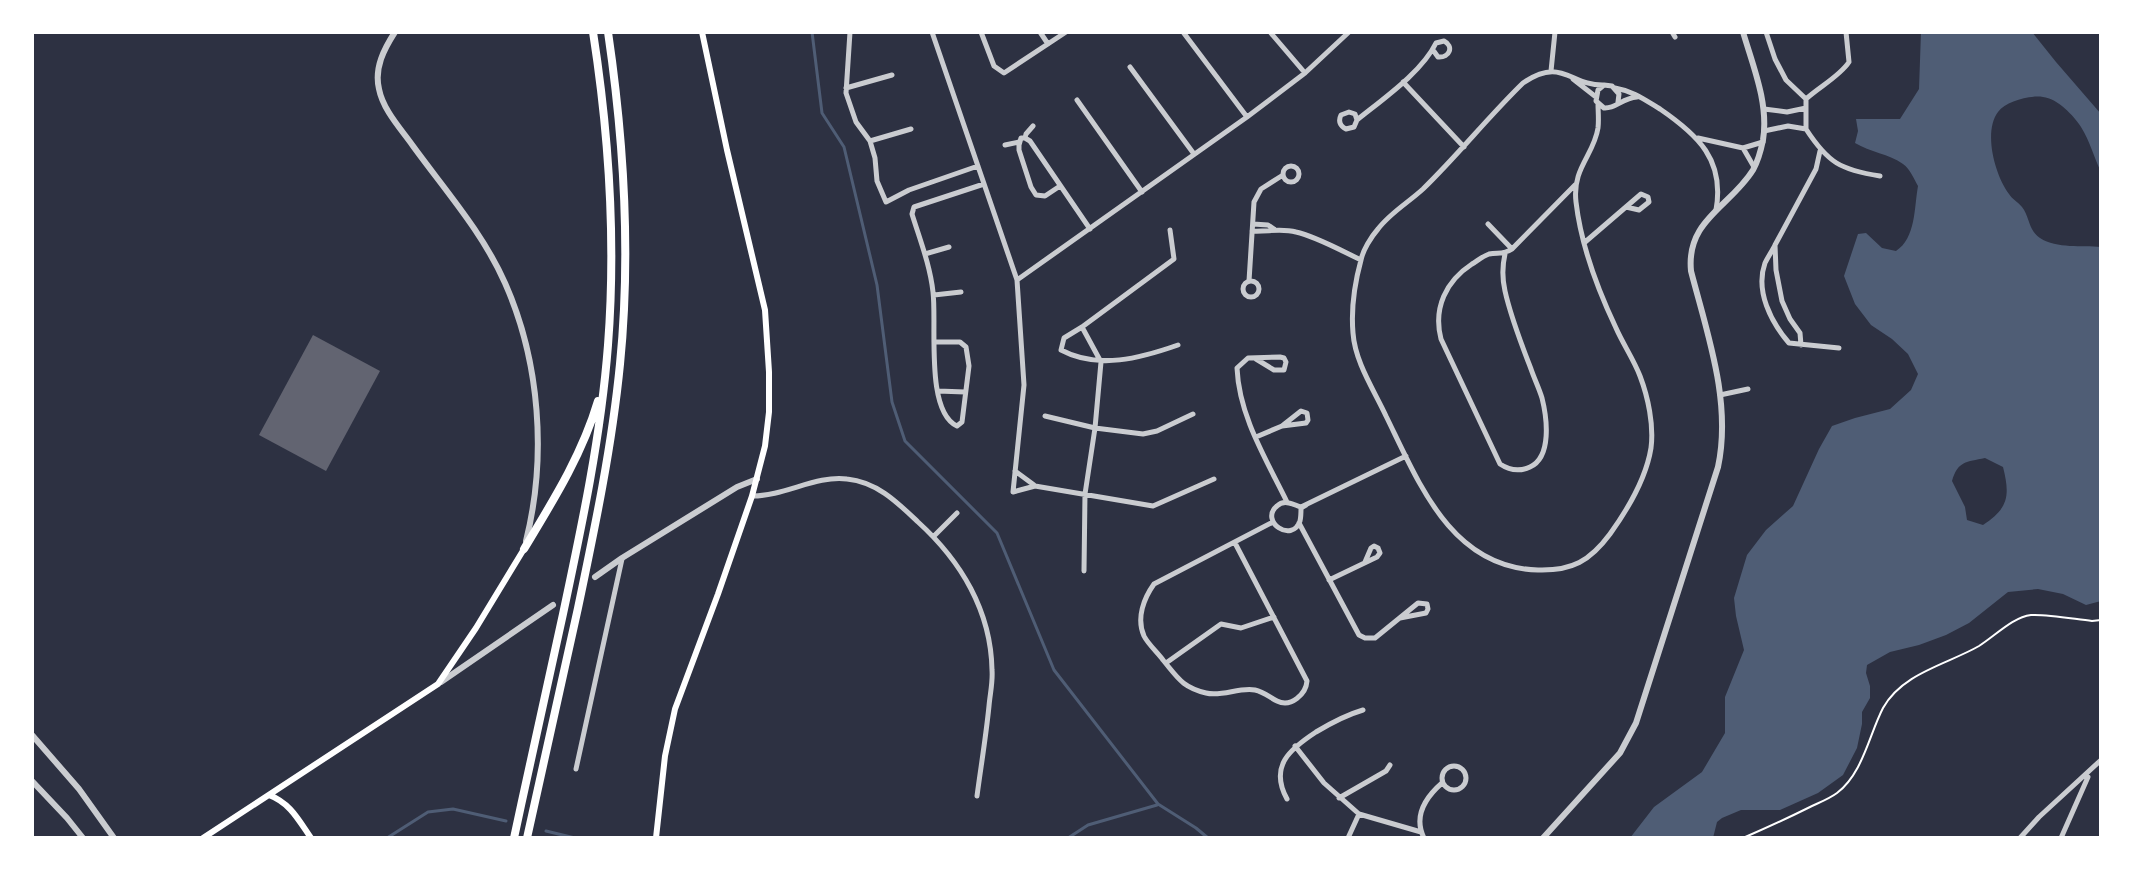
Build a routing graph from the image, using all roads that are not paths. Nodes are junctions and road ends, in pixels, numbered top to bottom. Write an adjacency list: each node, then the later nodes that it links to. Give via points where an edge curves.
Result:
1 (395, 32): 110 (street, via 382,54 379,89 394,120 487,250 521,328 538,445)
2 (593, 32): 86 (highway, via 611,221)
3 (608, 32): 141 (highway, via 624,207 621,362 601,497)
4 (702, 32): 98 (main road, via 765,310 769,412)
5 (850, 32): 26 (street)
6 (932, 32): 52 (street)
7 (981, 32): 17 (street, via 994,66 1004,73)
8 (1040, 32): 17 (street)
9 (1066, 32): 17 (street)
10 (1183, 32): 36 (street)
11 (1270, 32): 21 (street)
12 (1349, 32): 21 (street)
13 (1556, 32): 20 (street)
14 (1743, 32): 35 (street)
15 (1766, 32): 29 (street, via 1786,80)
16 (1846, 32): 29 (street, via 1849,62)
17 (1048, 44)
18 (1433, 50): 24 (street)
19 (1130, 67): 51 (street)
20 (1551, 71): 22 (street); 48 (street, via 1523,83)
21 (1305, 73): 36 (street)
22 (1566, 74): 25 (street); 31 (street)
23 (892, 75): 26 (street)
24 (1403, 82): 37 (street); 48 (street)
25 (1604, 85): 27 (street); 31 (street)
26 (846, 88): 45 (street, via 856,122)
27 (1615, 88): 28 (street); 32 (street)
28 (1642, 97): 32 (street); 43 (street)
29 (1806, 99): 33 (street)
30 (1077, 100): 60 (street)
31 (1597, 100): 34 (street); 38 (street)
32 (1618, 102): 34 (street)
33 (1806, 108): 35 (street); 41 (street)
34 (1608, 109): 38 (street)
35 (1764, 109): 42 (street)
36 (1247, 117): 51 (street)
37 (1357, 120)
38 (1598, 124): 57 (street)
39 (1033, 126): 44 (street)
40 (911, 129): 45 (street)
41 (1806, 129): 42 (street); 50 (street)
42 (1764, 131): 46 (street)
43 (1698, 138): 49 (street); 58 (street)
44 (1022, 140): 47 (street); 59 (street, via 1030,141); 59 (street, via 1019,150 1036,195 1045,196)
45 (870, 141): 52 (street, via 886,202)
46 (1763, 142): 49 (street); 53 (street)
47 (1005, 145)
48 (1464, 147): 74 (street, via 1378,228)
49 (1743, 148): 53 (street)
50 (1820, 151): 55 (street, via 1856,172); 69 (street, via 1816,169)
51 (1194, 154): 60 (street)
52 (978, 166): 56 (street)
53 (1754, 168): 61 (street)
54 (1283, 175): 65 (street, via 1258,192)
55 (1880, 176)
56 (984, 184): 72 (street, via 914,207); 75 (street)
57 (1575, 184): 68 (street); 71 (street)
58 (1718, 184): 61 (street); 63 (street)
59 (1060, 186): 66 (street)
60 (1142, 192): 66 (street)
61 (1732, 195): 63 (street)
62 (1626, 207): 68 (street)
63 (1716, 210): 90 (street, via 1699,231 1690,263)
64 (1488, 224): 71 (street)
65 (1253, 228): 74 (street, via 1268,225 1298,232); 76 (street)
66 (1090, 229): 75 (street)
67 (1170, 230): 79 (street, via 1174,259)
68 (1584, 243): 96 (street, via 1598,287 1640,377 1651,429 1641,481 1599,548 1580,563 1559,569 1524,569 1493,561 1455,534 1432,506)
69 (1775, 245): 82 (street, via 1782,301); 82 (street, via 1765,264 1762,288 1778,330 1789,343)
70 (949, 247): 72 (street)
71 (1512, 249): 73 (street)
72 (925, 254): 78 (street)
73 (1505, 254): 73 (street, via 1488,254 1448,287 1438,323 1444,347 1500,464 1521,470 1543,454 1545,425 1542,398 1505,290)
74 (1361, 260): 96 (street, via 1353,333 1360,362)
75 (1017, 280): 97 (street, via 1024,385)
76 (1249, 281)
77 (961, 292): 78 (street)
78 (934, 295): 80 (street)
79 (1082, 327): 85 (street); 85 (street, via 1064,338 1061,350)
80 (934, 342): 88 (street); 89 (street, via 960,342 966,347)
81 (1178, 345): 85 (street, via 1145,357)
82 (1801, 345): 83 (street)
83 (1839, 348)
84 (1256, 359): 84 (street, via 1274,370 1286,366 1280,357); 95 (street, via 1248,358 1237,368)
85 (1101, 362): 94 (street)
86 (605, 377): 110 (highway, via 576,460); 140 (highway, via 589,490)
87 (1748, 389): 90 (street)
88 (938, 391): 89 (street); 89 (street, via 941,410 957,426)
89 (965, 392)
90 (1720, 395): 144 (street, via 1723,433 1718,467 1636,723 1620,753)
91 (1193, 414): 94 (street, via 1143,434)
92 (1045, 416): 94 (street)
93 (1282, 426): 93 (street, via 1306,423 1307,413 1297,412); 95 (street)
94 (1095, 428): 101 (street)
95 (1255, 437): 103 (street)
96 (1406, 456): 104 (street)
97 (1015, 471): 100 (street); 100 (street, via 1013,492)
98 (757, 479): 102 (main road); 111 (street)
99 (1214, 479): 101 (street, via 1153,506)
100 (1035, 486): 101 (street)
101 (1085, 494): 113 (street)
102 (752, 496): 108 (street, via 828,479 864,482 897,501); 142 (main road, via 675,709)
103 (1287, 502): 104 (street); 106 (street, via 1274,508)
104 (1306, 505): 107 (street)
105 (957, 513): 108 (street)
106 (1273, 522): 107 (street, via 1288,531); 109 (street)
107 (1299, 523): 115 (street)
108 (934, 536): 131 (street, via 976,596 990,646 992,672)
109 (1235, 543): 117 (street); 119 (street, via 1154,584 1146,596 1144,636)
110 (524, 549): 120 (main road)
111 (622, 558): 114 (street); 126 (street)
112 (1365, 563): 115 (street)
113 (1084, 571)
114 (595, 577)
115 (1329, 580): 118 (street, via 1359,635 1375,638)
116 (553, 605): 120 (street)
117 (1274, 617): 119 (street, via 1241,628 1221,624); 119 (street, via 1307,681 1301,696 1287,703 1252,690 1209,694 1183,684)
118 (1400, 618): 118 (street, via 1426,613 1427,604 1418,603)
119 (1166, 663)
120 (438, 684): 130 (main road)
121 (1363, 710): 123 (street)
122 (32, 735): 137 (street)
123 (1295, 746): 132 (street); 133 (street, via 1280,777)
124 (2101, 760): 127 (street)
125 (1390, 765): 132 (street)
126 (576, 769)
127 (2089, 773): 145 (street); 146 (street)
128 (32, 781): 136 (street)
129 (1442, 783): 129 (street, via 1459,789 1466,779 1464,771 1449,766); 135 (street, via 1424,805)
130 (269, 795): 138 (main road); 139 (main road, via 290,806)
131 (977, 796)
132 (1339, 798): 134 (street)
133 (1287, 799)
134 (1359, 814): 135 (street); 143 (street)
135 (1422, 835)
136 (83, 838)
137 (114, 838)
138 (203, 838)
139 (311, 838)
140 (514, 838)
141 (527, 838)
142 (656, 838)
143 (1348, 838)
144 (1543, 838)
145 (2020, 838)
146 (2061, 838)

